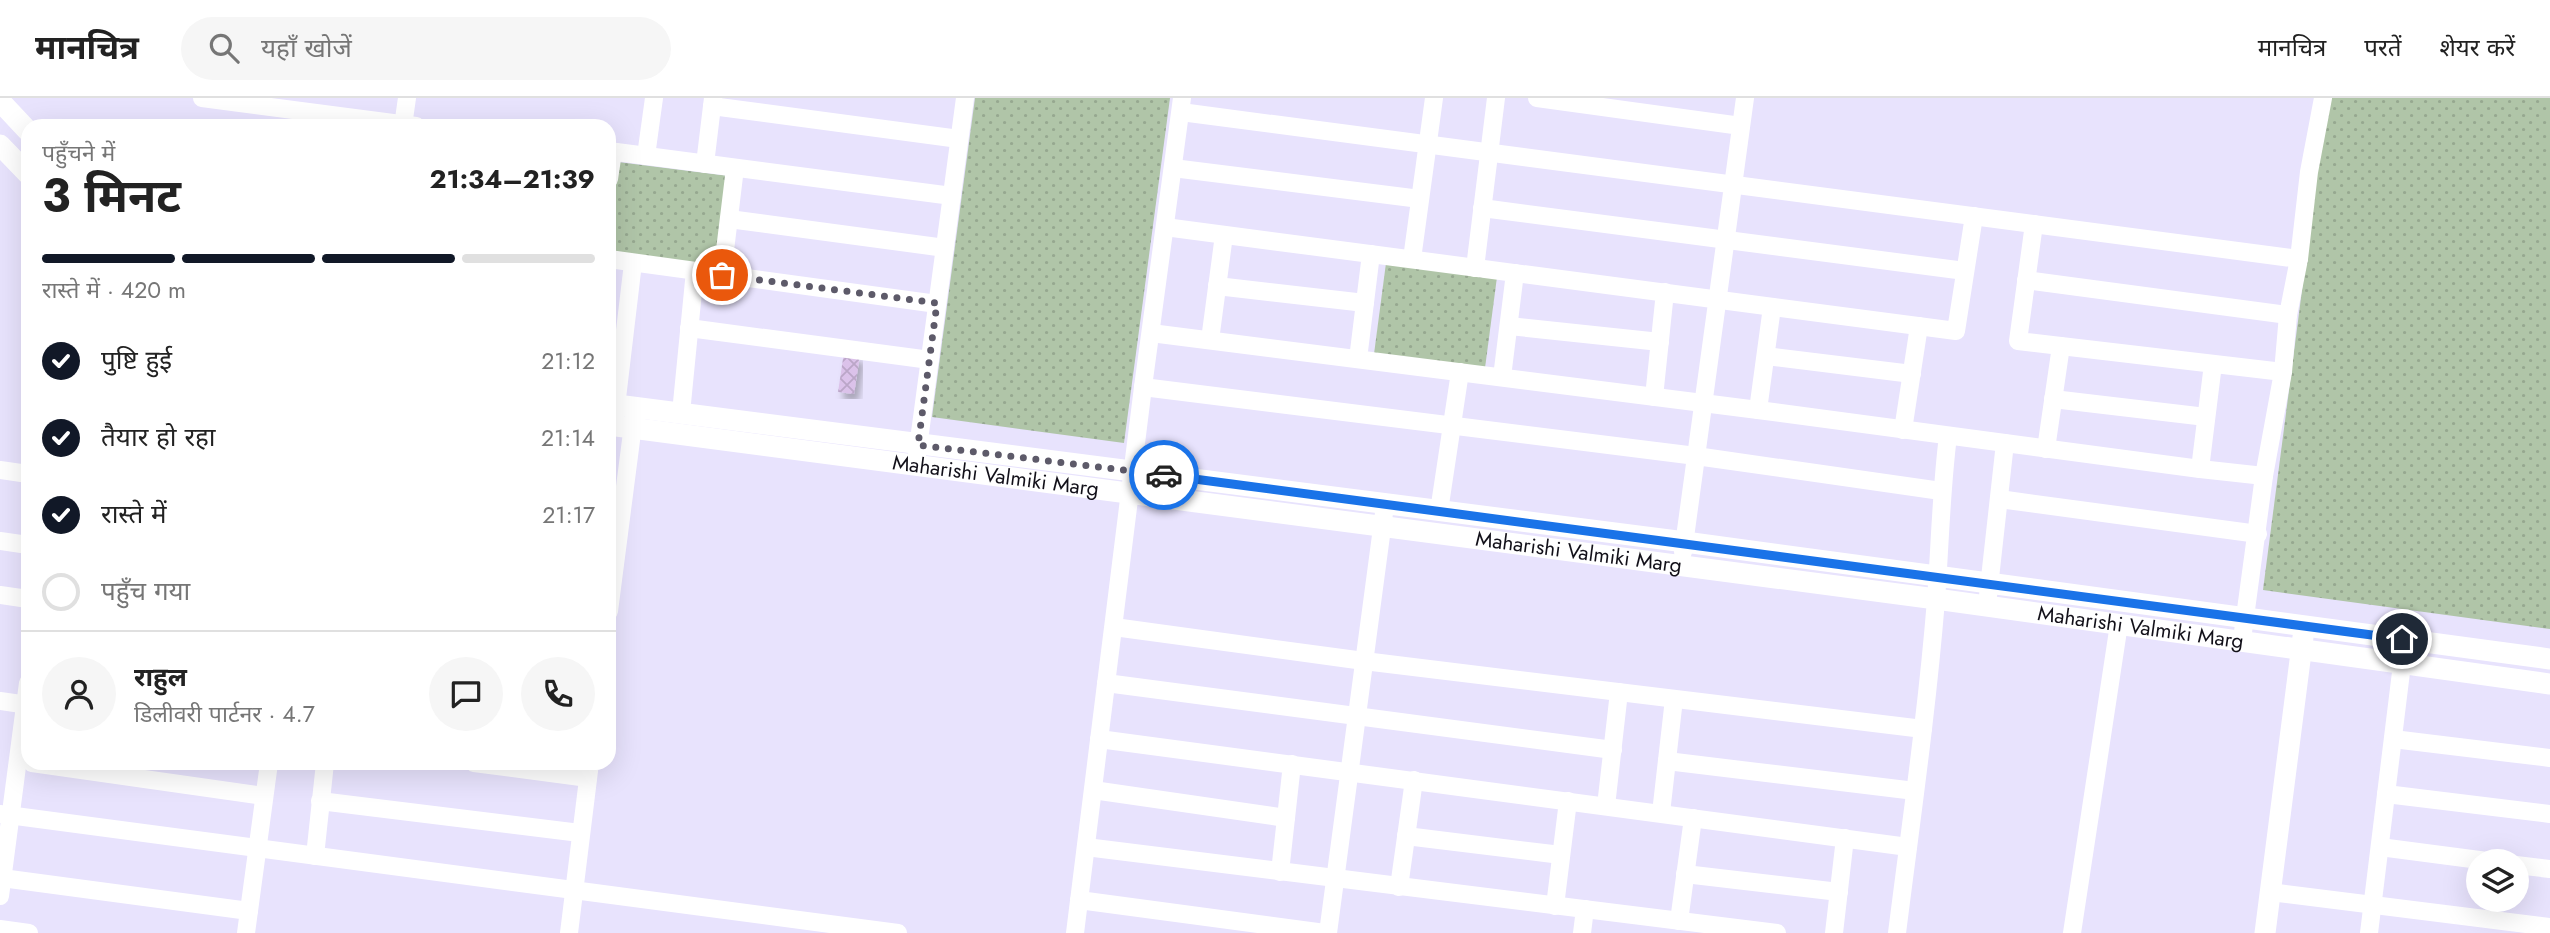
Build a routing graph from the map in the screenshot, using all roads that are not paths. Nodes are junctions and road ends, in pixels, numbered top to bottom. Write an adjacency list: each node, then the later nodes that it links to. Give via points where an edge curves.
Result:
1 (202, 98): 13 (street)
2 (407, 98): 14 (street)
3 (965, 98): 17 (street)
4 (1434, 98): 18 (street)
5 (1496, 98): 21 (street)
6 (1537, 98): 16 (street)
7 (1745, 98): 16 (street)
8 (2323, 98): 40 (street)
9 (648, 99): 22 (street)
10 (0, 101): 15 (street)
11 (712, 102): 17 (street); 23 (street)
12 (1182, 105): 18 (street); 25 (street)
13 (361, 119)
14 (407, 119)
15 (21, 124)
16 (1741, 126): 27 (street)
17 (959, 139): 28 (street)
18 (1428, 144): 21 (street); 29 (street)
19 (0, 145): 24 (street)
20 (616, 152): 22 (street)
21 (1489, 152): 27 (street); 30 (street)
22 (646, 156): 23 (street)
23 (705, 164): 26 (street)
24 (21, 167)
25 (1173, 167): 29 (street); 34 (street)
26 (735, 168): 28 (street); 32 (street)
27 (1733, 183): 31 (street); 36 (street)
28 (951, 196): 37 (street)
29 (1420, 199): 39 (street)
30 (1482, 208): 36 (street); 43 (street)
31 (1974, 216): 33 (street); 45 (street)
32 (729, 219): 37 (street); 47 (street)
33 (2034, 223): 40 (street); 48 (street)
34 (1165, 227): 35 (street); 60 (street)
35 (1224, 234): 38 (street); 49 (street)
36 (1725, 240): 45 (street); 51 (street)
37 (945, 248): 52 (street)
38 (1371, 254): 39 (street); 53 (street)
39 (1412, 259): 43 (street)
40 (2299, 259): 55 (street)
41 (616, 260): 42 (street)
42 (633, 263): 44 (street); 56 (street)
43 (1475, 268): 46 (street)
44 (695, 271): 47 (street); 59 (street)
45 (1965, 271): 58 (street, via 1956,331)
46 (1515, 273): 50 (street); 57 (street)
47 (722, 275): 52 (street)
48 (2026, 280): 55 (street); 63 (street, via 2018,341)
49 (1217, 286): 53 (street); 61 (street)
50 (1665, 292): 51 (street); 62 (street)
51 (1717, 300): 54 (street); 75 (street)
52 (937, 303): 66 (street)
53 (1365, 303): 65 (street)
54 (1772, 307): 58 (street); 64 (street)
55 (2288, 315): 69 (street)
56 (617, 321): 78 (street)
57 (1508, 326): 62 (street); 71 (street)
58 (1919, 326): 70 (street)
59 (689, 328): 66 (street); 77 (street)
60 (1151, 333): 61 (street); 72 (street)
61 (1210, 340): 65 (street)
62 (1660, 342): 73 (street)
63 (2061, 346): 67 (street); 74 (street)
64 (1766, 356): 70 (street); 76 (street)
65 (1358, 359): 68 (street)
66 (930, 360): 85 (street)
67 (2213, 364): 69 (street); 79 (street)
68 (1460, 372): 71 (street); 80 (street)
69 (2283, 372): 91 (street)
70 (1912, 374): 81 (street)
71 (1502, 377): 73 (street)
72 (1143, 387): 80 (street); 89 (street)
73 (1654, 397): 75 (street)
74 (2053, 399): 79 (street); 84 (street)
75 (1703, 403): 76 (street); 86 (street)
76 (1758, 410): 81 (street)
77 (681, 413): 78 (street, Maharishi Valmiki Marg); 85 (street, Maharishi Valmiki Marg)
78 (619, 416): 85 (street, Maharishi Valmiki Marg); 92 (street)
79 (2206, 417): 87 (street)
80 (1452, 426): 86 (street); 97 (street)
81 (1903, 430): 82 (street)
82 (1948, 436): 83 (street); 93 (street)
83 (2005, 443): 84 (street); 95 (street)
84 (2046, 449): 87 (street)
85 (917, 455): 89 (street, Maharishi Valmiki Marg); 94 (street, Maharishi Valmiki Marg)
86 (1696, 456): 93 (street); 101 (street)
87 (2200, 469): 91 (street)
88 (0, 470): 90 (street)
89 (1133, 471): 94 (street); 96 (street, Maharishi Valmiki Marg)
90 (21, 473)
91 (2264, 475): 99 (street)
92 (616, 476)
93 (1941, 491): 104 (street)
94 (1130, 493): 98 (street, Maharishi Valmiki Marg); 113 (street)
95 (1999, 499): 99 (street); 105 (street)
96 (1385, 504): 97 (street, Maharishi Valmiki Marg); 98 (street)
97 (1439, 512): 101 (street, Maharishi Valmiki Marg)
98 (1382, 527): 103 (street, Maharishi Valmiki Marg); 118 (street)
99 (2258, 534): 110 (street)
100 (0, 541): 102 (street)
101 (1685, 542): 103 (street); 104 (street, Maharishi Valmiki Marg)
102 (21, 544)
103 (1681, 566): 108 (street, Maharishi Valmiki Marg)
104 (1937, 577): 105 (street, Maharishi Valmiki Marg); 108 (street)
105 (1989, 584): 109 (street); 110 (street, Maharishi Valmiki Marg)
106 (0, 595): 107 (street)
107 (21, 598)
108 (1936, 599): 109 (street, Maharishi Valmiki Marg); 127 (street)
109 (1987, 607): 111 (street, Maharishi Valmiki Marg)
110 (2245, 616): 112 (street, Maharishi Valmiki Marg); 115 (street)
111 (2119, 624): 115 (street, Maharishi Valmiki Marg); 193 (street)
112 (2304, 625): 114 (street, Maharishi Valmiki Marg); 116 (street)
113 (1114, 627): 118 (street); 120 (street)
114 (2402, 639): 117 (street, Maharishi Valmiki Marg); 119 (street)
115 (2242, 642): 116 (street, Maharishi Valmiki Marg)
116 (2301, 650): 119 (street, Maharishi Valmiki Marg); 172 (street)
117 (2550, 659)
118 (1364, 662): 122 (street); 126 (street)
119 (2402, 664): 121 (street, Maharishi Valmiki Marg); 129 (street)
120 (1107, 683): 126 (street); 128 (street)
121 (2550, 684)
122 (1619, 692): 123 (street); 130 (street)
123 (1674, 699): 127 (street); 133 (street)
124 (0, 702): 125 (street)
125 (21, 704)
126 (1357, 717): 130 (street); 139 (street)
127 (1923, 729): 142 (street)
128 (1099, 739): 134 (street); 141 (street)
129 (2393, 739): 131 (street); 143 (street)
130 (1613, 750): 147 (street)
131 (2550, 758)
132 (20, 761): 150 (street)
133 (1667, 761): 142 (street); 148 (street)
134 (1292, 764): 139 (street); 151 (street)
135 (83, 770): 144 (street)
136 (268, 770): 144 (street)
137 (324, 770): 145 (street)
138 (589, 771): 153 (street)
139 (1350, 771): 140 (street); 167 (street)
140 (1413, 780): 146 (street); 154 (street)
141 (1093, 790): 151 (street); 156 (street)
142 (1915, 791): 157 (street)
143 (2386, 794): 149 (street); 158 (street)
144 (264, 796): 159 (street)
145 (320, 801): 153 (street); 161 (street)
146 (1568, 801): 147 (street); 160 (street)
147 (1606, 806): 148 (street)
148 (1661, 813): 152 (street)
149 (2550, 814)
150 (5, 815): 159 (street); 168 (street)
151 (1286, 818): 165 (street)
152 (1693, 818): 155 (street); 166 (street)
153 (580, 833): 170 (street)
154 (1406, 836): 160 (street); 169 (street)
155 (1845, 838): 157 (street); 171 (street)
156 (1086, 847): 165 (street); 173 (street)
157 (1908, 847): 192 (street)
158 (2380, 847): 162 (street); 174 (street)
159 (257, 848): 161 (street); 177 (street)
160 (1561, 855): 175 (street)
161 (315, 856): 170 (street)
162 (2466, 858)
163 (2529, 867): 164 (street)
164 (2550, 869)
165 (1280, 872): 167 (street)
166 (1685, 874): 171 (street); 178 (street)
167 (1335, 879): 169 (street); 188 (street)
168 (1, 887): 177 (street)
169 (1399, 887): 175 (street)
170 (574, 889): 179 (street); 185 (street)
171 (1839, 892): 191 (street)
172 (2270, 892): 174 (street); 194 (street)
173 (1079, 900): 187 (street); 188 (street)
174 (2373, 905): 181 (street); 195 (street)
175 (1555, 906): 176 (street)
176 (1585, 909): 180 (street); 189 (street)
177 (249, 911): 184 (street)
178 (1679, 921): 180 (street); 190 (street)
179 (770, 925): 186 (street)
180 (1644, 925)
181 (2550, 927)
182 (0, 929): 183 (street)
183 (29, 933)
184 (247, 933)
185 (569, 933)
186 (898, 933)
187 (1075, 933)
188 (1326, 933)
189 (1582, 933)
190 (1777, 933)
191 (1834, 933)
192 (1897, 933)
193 (2072, 933)
194 (2265, 933)
195 (2369, 933)

